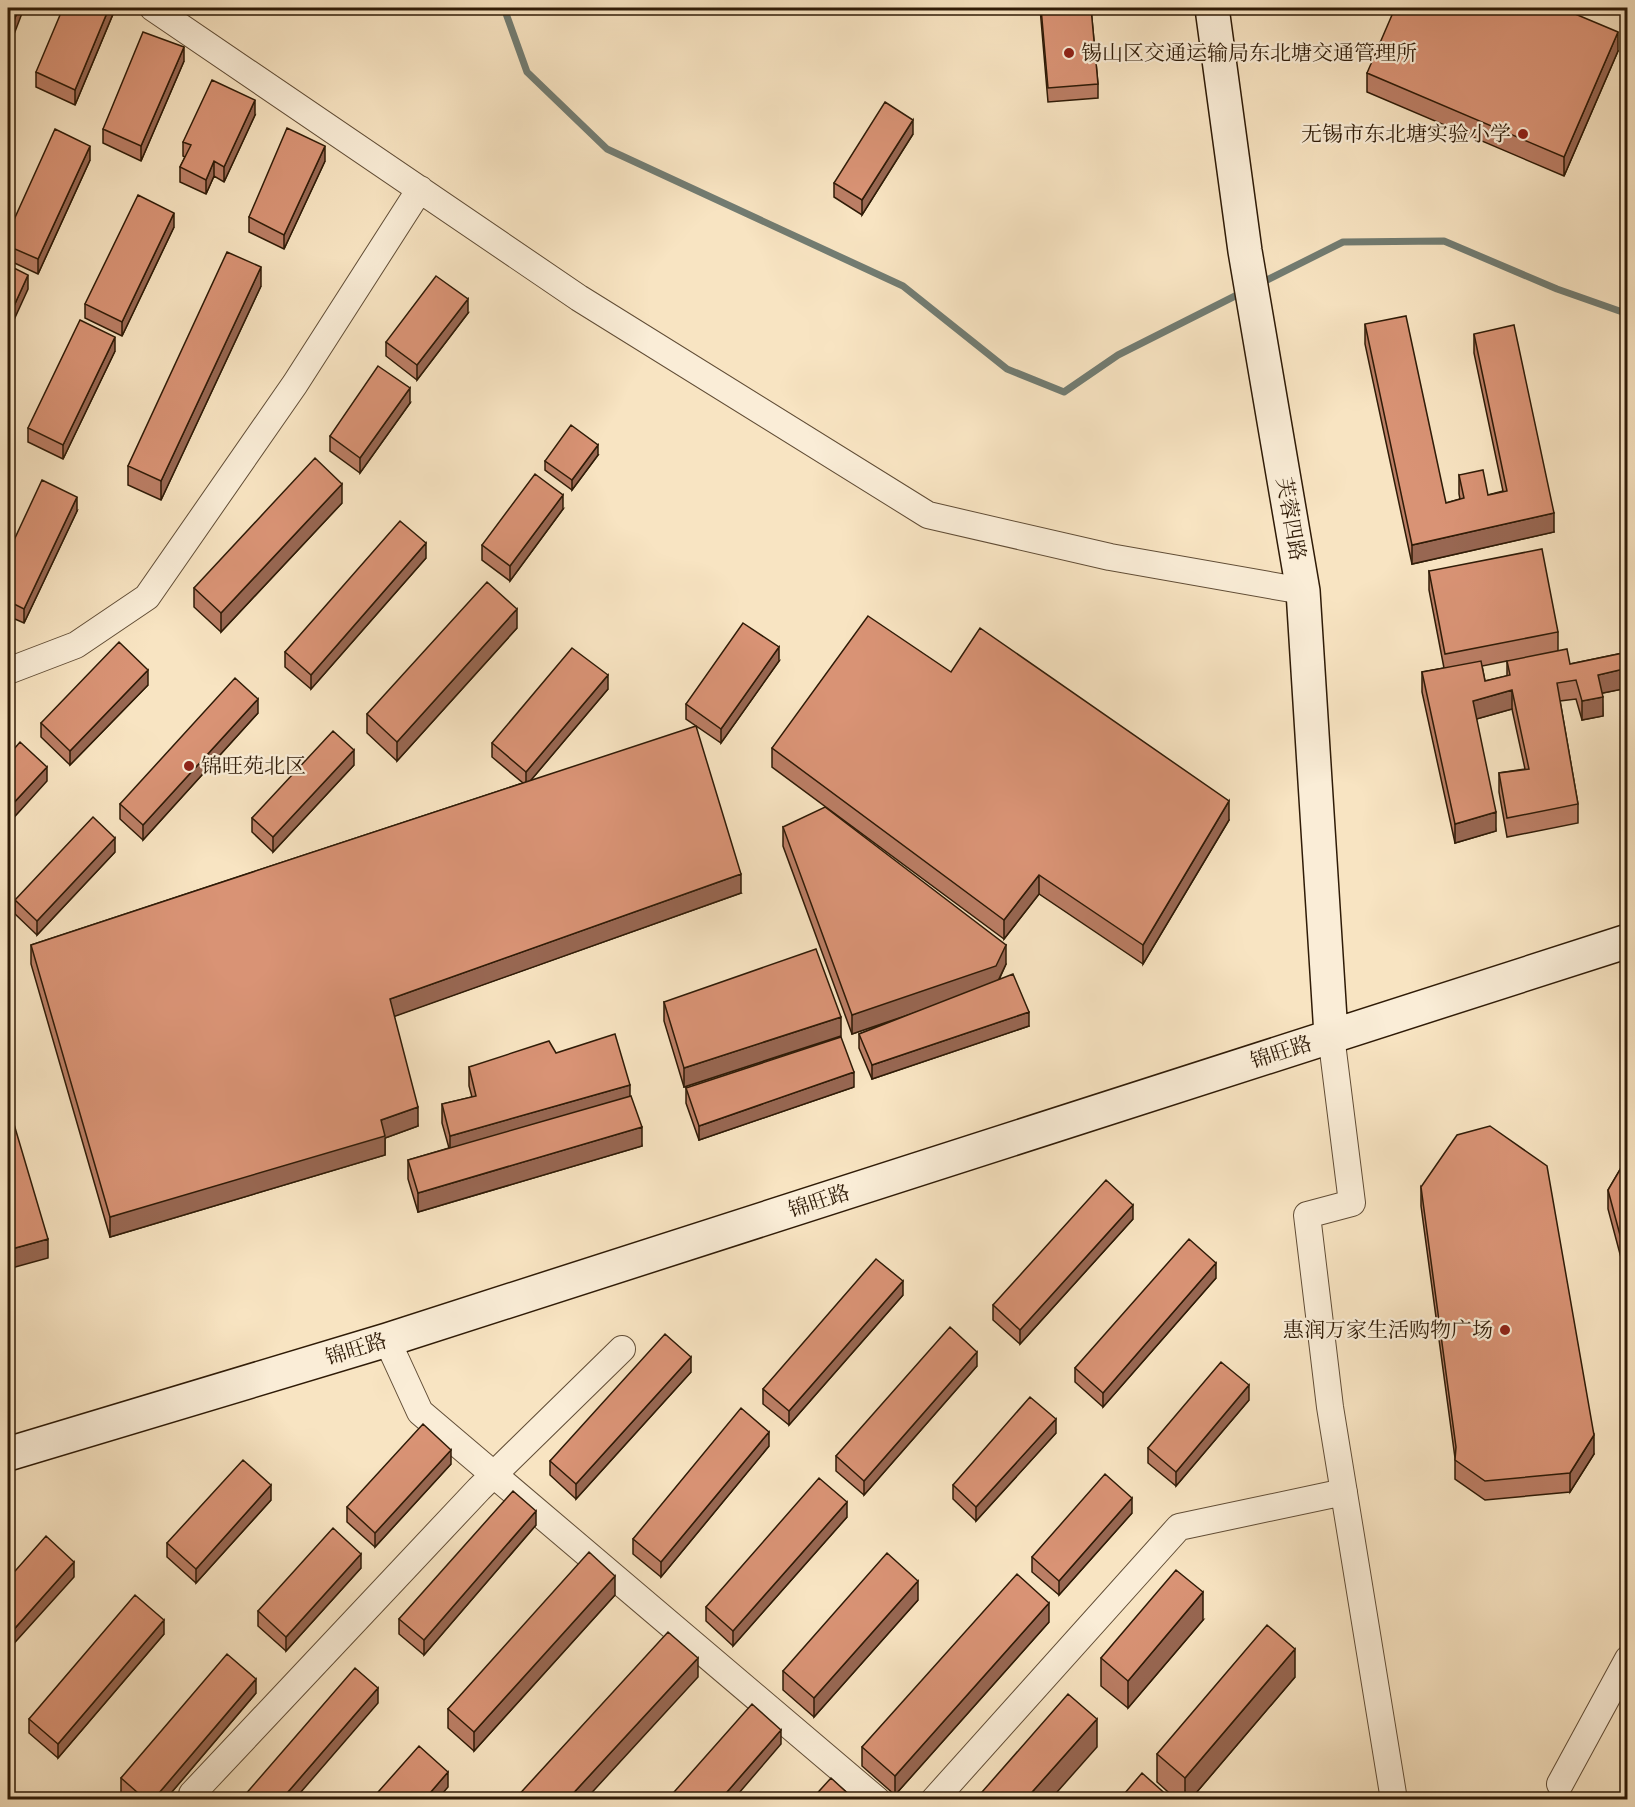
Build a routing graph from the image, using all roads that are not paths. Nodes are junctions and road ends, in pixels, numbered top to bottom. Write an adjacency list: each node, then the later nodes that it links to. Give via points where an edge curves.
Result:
1 (153, 8): 3 (street)
2 (1212, 8): 4 (street, 芙蓉四路, via 1245,251)
3 (420, 189): 4 (street, via 579,298 928,515 1110,557); 5 (street, via 296,384 147,597 76,645)
4 (1303, 591): 7 (street, 芙蓉四路)
5 (8, 671)
6 (1628, 940): 7 (street, 锦旺路)
7 (1331, 1035): 8 (street, 锦旺路); 12 (street, via 1352,1203 1307,1215)
8 (387, 1340): 10 (street, 锦旺路); 11 (street, via 420,1412)
9 (622, 1349): 11 (street)
10 (8, 1454)
11 (494, 1475): 15 (street, via 192,1794); 16 (street)
12 (1344, 1492): 17 (street, via 1179,1527); 18 (street)
13 (1628, 1659): 14 (street)
14 (1560, 1784)
15 (199, 1800)
16 (877, 1800)
17 (934, 1800)
18 (1394, 1800)

